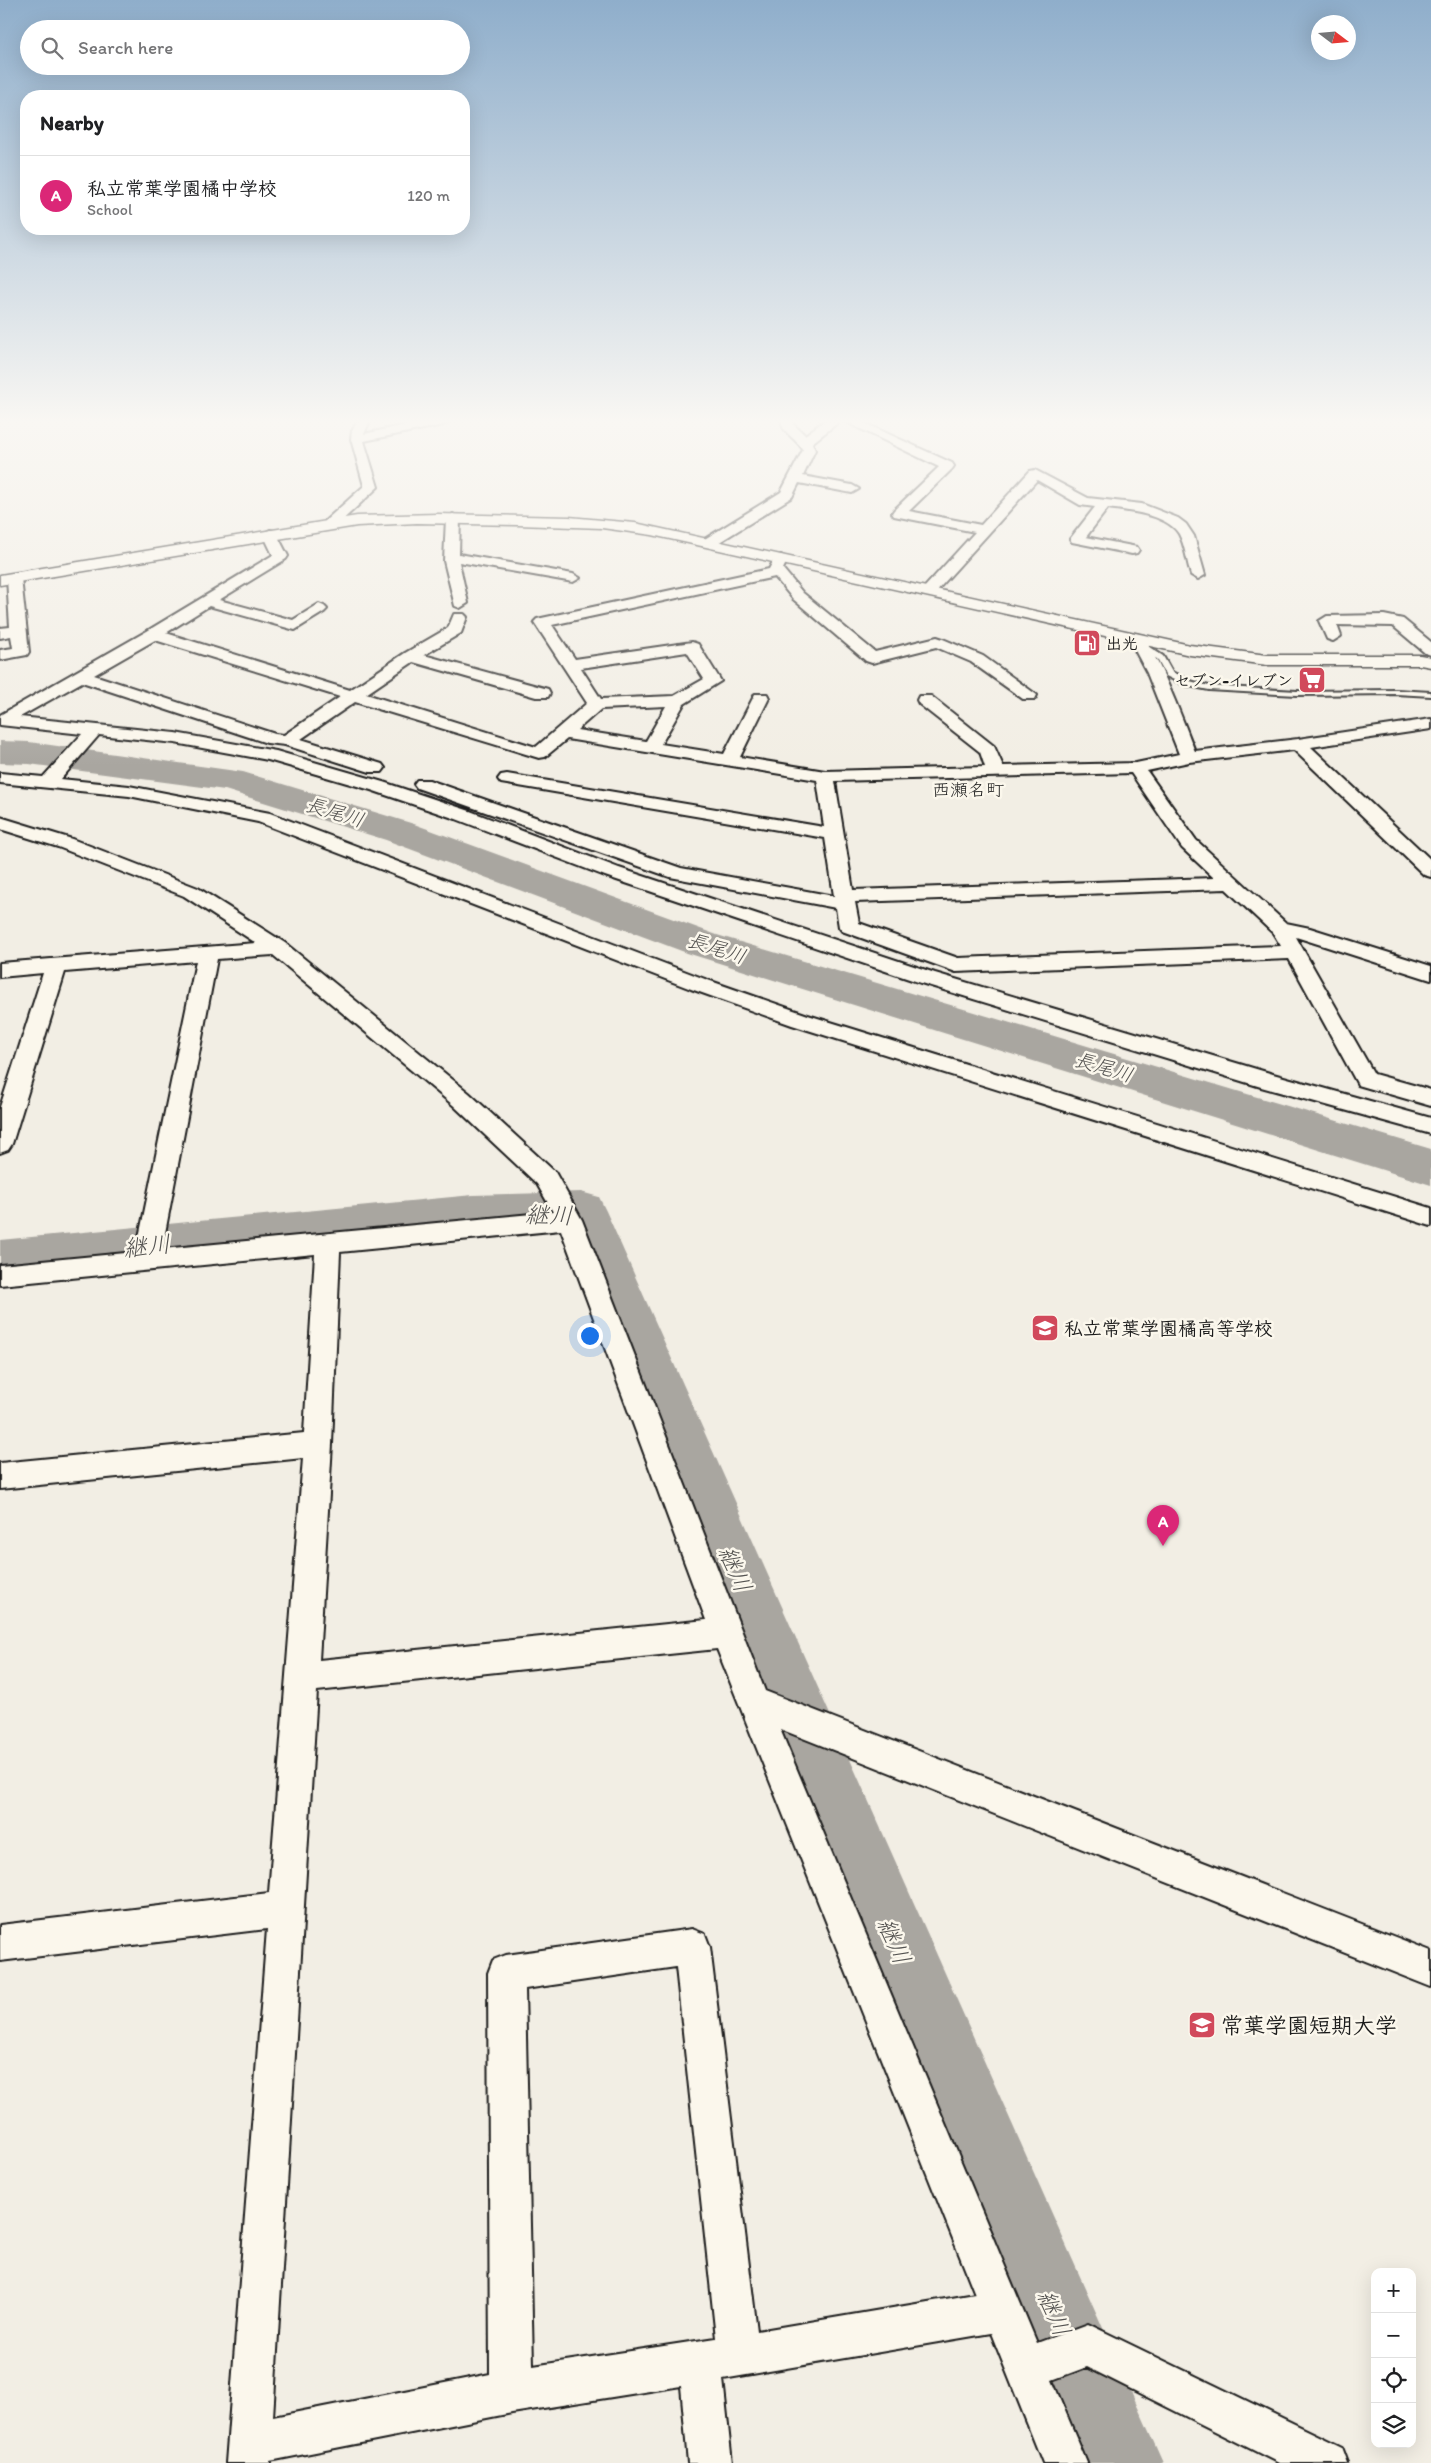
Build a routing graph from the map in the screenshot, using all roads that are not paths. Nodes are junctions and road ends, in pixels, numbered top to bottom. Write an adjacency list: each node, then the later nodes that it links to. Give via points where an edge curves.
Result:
1 (259, 536): 15 (street)
2 (271, 536): 17 (street, via 281,556)
3 (453, 536): 11 (street)
4 (680, 536): 9 (street)
5 (718, 536): 9 (street)
6 (980, 536): 16 (street)
7 (1079, 536): 10 (street, via 1077,538)
8 (1186, 536): 13 (street)
9 (708, 542): 12 (street)
10 (1132, 550)
11 (452, 557): 14 (street); 26 (street, via 459,610 455,630)
12 (780, 566): 16 (street); 28 (street, via 598,612 542,622); 33 (street, via 798,596 872,658 937,642 977,659)
13 (1198, 575)
14 (573, 578)
15 (7, 579): 19 (street)
16 (928, 592): 23 (street)
17 (206, 601): 18 (street, via 294,625); 21 (street)
18 (319, 609)
19 (18, 630): 20 (street); 25 (street, via 21,652)
20 (0, 633)
21 (152, 634): 29 (street); 32 (street)
22 (1333, 636): 24 (street, via 1327,621 1398,622)
23 (1138, 642): 27 (street, via 1267,660); 31 (lane, via 1160,658 1169,674 1186,683 1209,688 1297,693); 46 (street, via 1155,672)
24 (1431, 650)
25 (0, 655)
26 (411, 656): 30 (street); 32 (street)
27 (1431, 662)
28 (570, 665): 36 (street, via 692,647 713,681); 37 (street)
29 (81, 676): 38 (street); 42 (street, via 273,739)
30 (542, 693)
31 (1431, 694)
32 (352, 695): 42 (street); 45 (street)
33 (1028, 695)
34 (761, 698): 47 (street)
35 (925, 700): 49 (street, via 988,750)
36 (677, 701): 37 (street); 44 (street)
37 (596, 704): 41 (street)
38 (2, 720): 40 (street)
39 (1431, 724): 43 (street)
40 (94, 730): 53 (street); 68 (street, via 175,738 270,754 463,815 612,872 918,975 1269,1081)
41 (564, 733): 44 (street); 45 (street)
42 (288, 740): 54 (street)
43 (1298, 744): 46 (street); 57 (street)
44 (650, 747): 47 (street)
45 (539, 753): 52 (street)
46 (1189, 757): 48 (street)
47 (730, 760): 50 (street)
48 (1136, 768): 49 (street); 58 (street, via 1189,844)
49 (995, 770): 50 (street)
50 (825, 776): 56 (street)
51 (0, 778): 53 (street)
52 (507, 779): 54 (street); 56 (street)
53 (49, 781): 70 (street, via 129,791 263,817 763,1007)
54 (479, 802): 59 (street, via 677,872)
55 (0, 823): 61 (street, via 65,843 191,892)
56 (834, 834): 59 (street)
57 (1431, 871)
58 (1229, 883): 59 (street); 60 (street)
59 (846, 900): 62 (street, via 849,927 956,965)
60 (1280, 929): 62 (street); 66 (street, via 1303,932)
61 (278, 948): 63 (street); 71 (street, via 468,1106 546,1178)
62 (1296, 952): 67 (street, via 1366,1079)
63 (208, 953): 64 (street); 73 (street)
64 (56, 966): 65 (street); 69 (street)
65 (0, 970)
66 (1431, 973)
67 (1431, 1098)
68 (1431, 1126)
69 (0, 1144)
70 (1431, 1217)
71 (570, 1220): 72 (street); 77 (street)
72 (328, 1243): 73 (street); 75 (street)
73 (147, 1260): 74 (street)
74 (0, 1275)
75 (318, 1444): 76 (street); 78 (street)
76 (0, 1476)
77 (727, 1633): 78 (street); 79 (street)
78 (302, 1677): 80 (street)
79 (753, 1702): 82 (street); 83 (street)
80 (285, 1909): 81 (street); 87 (street)
81 (0, 1943)
82 (1431, 1969)
83 (1003, 2310): 84 (street); 85 (street)
84 (719, 2359): 86 (street); 86 (street, via 692,1947 506,1973); 88 (street)
85 (1027, 2368): 89 (street); 90 (street, via 1088,2345)
86 (512, 2391): 87 (street)
87 (249, 2453)
88 (710, 2463)
89 (1065, 2463)
90 (1326, 2463)

